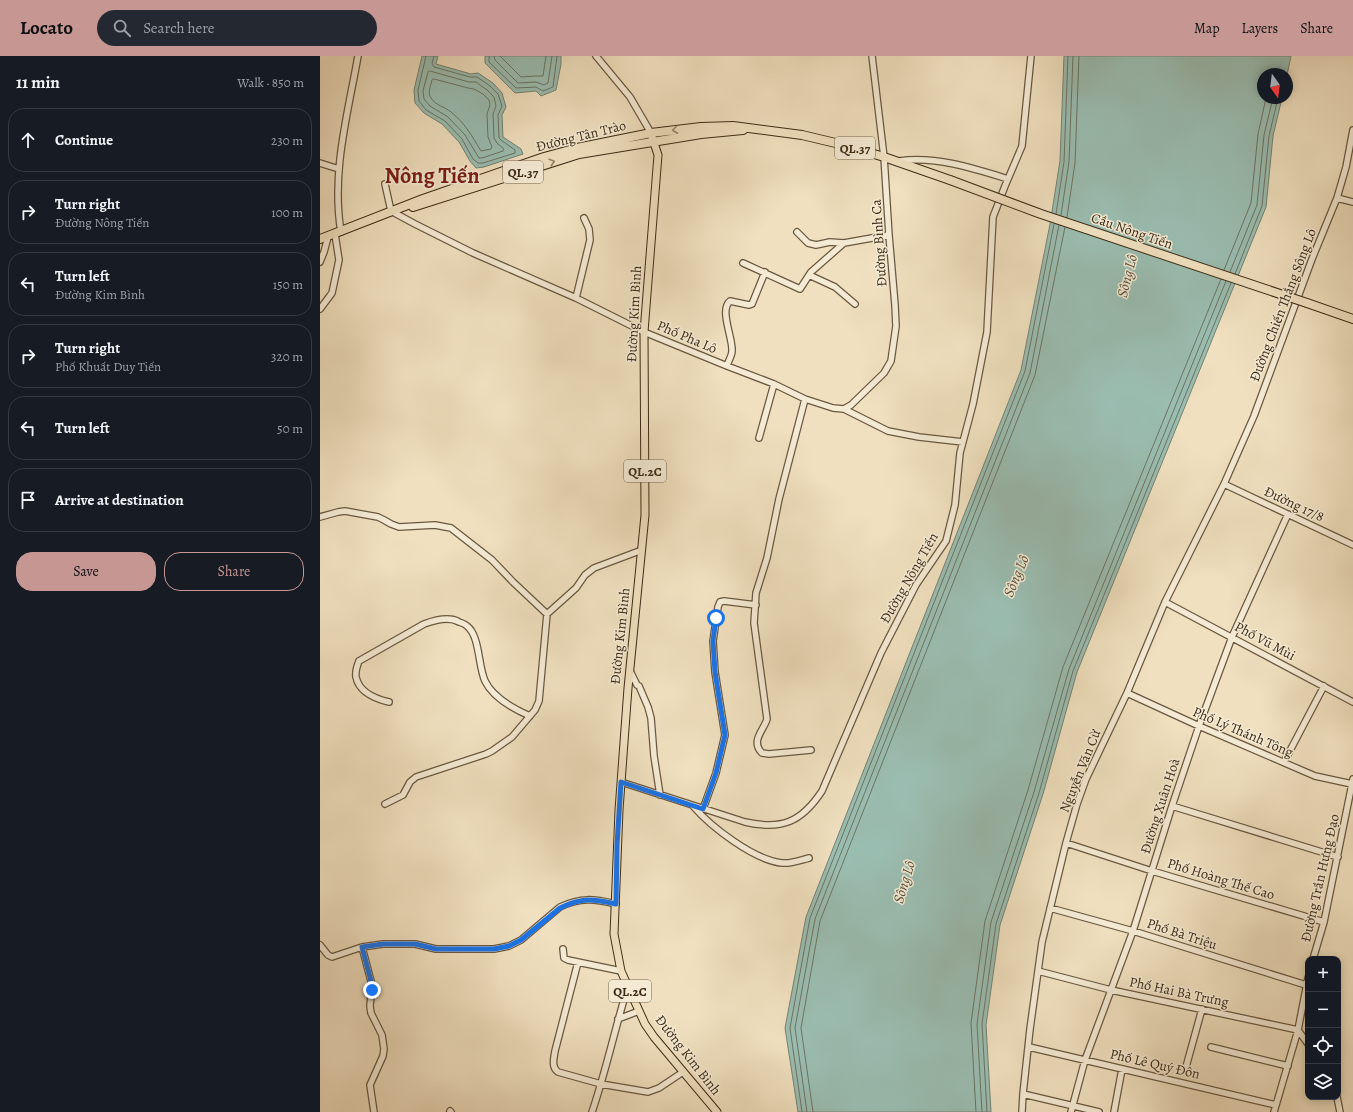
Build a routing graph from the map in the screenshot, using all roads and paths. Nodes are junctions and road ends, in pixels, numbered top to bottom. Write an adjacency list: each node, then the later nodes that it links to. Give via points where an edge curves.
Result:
1 (358, 56): 10 (street)
2 (596, 56): 6 (street, via 630,97)
3 (872, 56): 7 (street, Đường Bình Ca)
4 (1031, 56): 11 (street, Đường Nông Tiến, via 1022,146)
5 (1353, 130): 14 (street, Đường Chiến Thắng Sông Lô)
6 (652, 137): 7 (highway, Đường Tân Trào / QL.37, via 700,127 733,126 802,135); 16 (highway, Đường Tân Trào / QL.37, via 577,148 544,157); 30 (main road, Đường Kim Bình / QL.2C, via 658,155)
7 (884, 157): 8 (highway, Đường Tân Trào / QL.37); 20 (street, Đường Bình Ca)
8 (896, 161): 11 (street, via 942,162); 12 (highway, Đường Tân Trào / QL.37)
9 (320, 163): 10 (street)
10 (339, 169): 19 (street, via 338,213)
11 (1008, 179): 36 (street, Đường Nông Tiến, via 993,217 987,332)
12 (950, 180): 29 (highway, Cầu Nông Tiến / QL.37, bridge, via 1041,214)
13 (385, 184): 16 (street)
14 (1338, 198): 15 (street); 37 (street, Đường Chiến Thắng Sông Lô, via 1312,259 1254,416)
15 (1353, 202)
16 (393, 211): 19 (highway, Đường Tân Trào / QL.37); 26 (street, Phố Pha Lô, via 473,253)
17 (584, 218): 26 (street, via 590,240)
18 (797, 232): 21 (street, via 812,245)
19 (331, 235): 22 (street); 28 (street, via 339,260 332,293)
20 (889, 236): 21 (street); 34 (street, Đường Bình Ca, via 896,319 891,361 884,373)
21 (844, 242): 25 (street)
22 (320, 262)
23 (743, 263): 24 (street)
24 (765, 272): 25 (street, via 800,289); 31 (street, via 752,304 728,302 726,308 732,351)
25 (809, 274): 27 (street, via 835,287)
26 (576, 298): 30 (street, Phố Pha Lô)
27 (855, 304)
28 (320, 309)
29 (1353, 319)
30 (644, 332): 31 (street, Phố Pha Lô); 41 (main road, Đường Kim Bình / QL.2C, via 645,500)
31 (726, 366): 32 (street, Phố Pha Lô)
32 (774, 384): 33 (street, Phố Pha Lô); 35 (street)
33 (805, 399): 34 (street, Phố Pha Lô); 43 (street, via 779,499 767,558 756,593)
34 (844, 409): 36 (street, Phố Pha Lô, via 888,431)
35 (760, 438)
36 (963, 442): 63 (street, Đường Nông Tiến, via 955,505 946,541 916,585 881,653 822,791 814,804 789,822 774,825 745,822)
37 (1224, 484): 38 (street, Đường 17/8); 42 (street, Nguyễn Văn Cừ)
38 (1288, 514): 40 (street, Đường 17/8); 45 (street, Đường Xuân Hoà)
39 (320, 518): 44 (street, via 345,511 378,517 399,527 435,525 451,528 492,560)
40 (1353, 545)
41 (642, 550): 44 (street, via 594,568); 46 (main road, Đường Kim Bình / QL.2C)
42 (1165, 602): 45 (street, Phố Vũ Mùi); 50 (street, Nguyễn Văn Cừ)
43 (756, 605): 55 (street, via 754,624 767,718 757,739 759,751 769,754); 63 (street, via 724,601 720,602 718,607 713,641 725,735 716,773)
44 (547, 614): 53 (street, via 538,701)
45 (1232, 637): 48 (street, Phố Vũ Mùi); 54 (street, Đường Xuân Hoà)
46 (630, 670): 47 (street); 49 (main road, Đường Kim Bình / QL.2C)
47 (637, 685): 49 (street); 59 (street, via 651,718)
48 (1324, 686): 52 (street, Phố Vũ Mùi); 56 (street)
49 (628, 688): 57 (main road, Đường Kim Bình / QL.2C)
50 (1127, 693): 54 (street, Phố Lý Thánh Tông); 64 (street, Nguyễn Văn Cừ, via 1086,779)
51 (389, 702): 53 (street, via 369,695 359,683 356,678 359,661 424,624 446,619 456,620 468,626 472,632 485,681 490,689 499,698)
52 (1353, 702)
53 (530, 716): 60 (street, via 512,737 492,752 416,777 403,795)
54 (1199, 726): 56 (street, Phố Lý Thánh Tông); 62 (street, Đường Xuân Hoà)
55 (811, 750)
56 (1284, 762): 58 (street, Phố Lý Thánh Tông, via 1315,776)
57 (621, 782): 59 (street, Đường Nông Tiến); 68 (main road, Đường Kim Bình / QL.2C)
58 (1352, 782): 65 (street, Đường Trần Hưng Đạo)
59 (660, 795): 61 (street, Đường Nông Tiến)
60 (385, 804)
61 (692, 805): 63 (street, Đường Nông Tiến); 66 (street, via 715,828 767,860 783,863)
62 (1172, 806): 65 (street); 67 (street, Đường Xuân Hoà)
63 (703, 809)
64 (1066, 843): 67 (street, Phố Hoàng Thế Cao); 69 (street, Nguyễn Văn Cừ)
65 (1338, 857): 70 (street, Đường Trần Hưng Đạo)
66 (809, 858)
67 (1152, 871): 70 (street, Phố Hoàng Thế Cao); 71 (street, Đường Xuân Hoà)
68 (616, 904): 73 (street, via 594,899 568,904 521,940 494,949 436,949 415,944); 77 (main road, Đường Kim Bình / QL.2C, via 614,934)
69 (1050, 908): 71 (street, Phố Bà Triệu); 78 (street, Nguyễn Văn Cừ)
70 (1324, 922): 75 (street, Đường Trần Hưng Đạo)
71 (1133, 931): 80 (street, Phố Bà Triệu); 81 (street, Đường Xuân Hoà)
72 (320, 945): 73 (street, via 332,957)
73 (362, 947): 100 (street, via 372,985 371,1013 382,1035 384,1049 370,1085)
74 (563, 949): 76 (street, via 564,958)
75 (1315, 956)
76 (578, 962): 77 (street); 95 (street, via 553,1062 558,1072)
77 (621, 971): 79 (main road, Đường Kim Bình / QL.2C)
78 (1038, 971): 81 (street, Phố Hai Bà Trưng); 88 (street, Nguyễn Văn Cừ)
79 (628, 986): 84 (main road, Đường Kim Bình / QL.2C); 85 (street)
80 (1305, 986)
81 (1111, 990): 83 (street, Phố Hai Bà Trưng); 90 (street, Đường Xuân Hoà)
82 (1305, 992): 86 (street)
83 (1202, 1009): 86 (street, Phố Hai Bà Trưng); 91 (street)
84 (639, 1011): 85 (street); 94 (main road, Đường Kim Bình / QL.2C, via 654,1038)
85 (618, 1019): 95 (street)
86 (1298, 1030): 87 (street); 92 (street)
87 (1305, 1040)
88 (1029, 1047): 90 (street, Phố Lê Quý Đôn); 96 (street, Nguyễn Văn Cừ)
89 (1212, 1047): 92 (street)
90 (1085, 1060): 93 (street, Phố Lê Quý Đôn); 99 (street, Đường Xuân Hoà)
91 (1186, 1066)
92 (1288, 1066): 98 (street)
93 (1122, 1068): 98 (street, Phố Lê Quý Đôn); 105 (street)
94 (683, 1072): 95 (street, via 648,1092); 102 (main road, Đường Kim Bình / QL.2C)
95 (601, 1084): 101 (street)
96 (1023, 1094): 99 (street); 103 (street, Nguyễn Văn Cừ)
97 (1338, 1100): 107 (street)
98 (1276, 1105): 106 (street)
99 (1072, 1109): 104 (street)
100 (374, 1112)
101 (592, 1112)
102 (717, 1112)
103 (1022, 1112)
104 (1099, 1112)
105 (1114, 1112)
106 (1274, 1112)
107 (1340, 1112)

